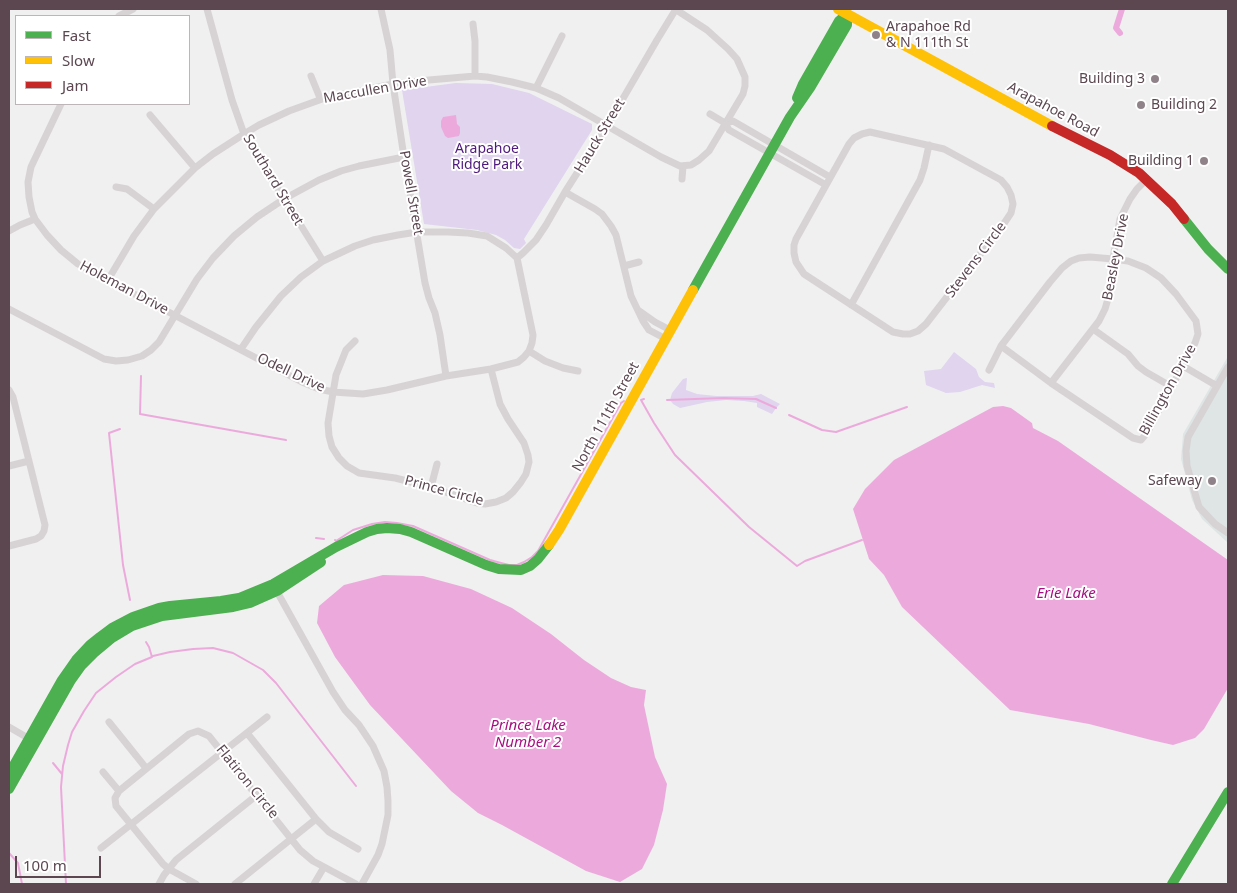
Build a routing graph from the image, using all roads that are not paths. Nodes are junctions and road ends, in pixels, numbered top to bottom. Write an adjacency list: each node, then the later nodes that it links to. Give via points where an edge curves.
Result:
1 (134, 9): 6 (street)
2 (207, 9): 19 (street, Southard Street)
3 (381, 9): 11 (street, Powell Street)
4 (676, 9): 17 (street, via 714,36 742,69 745,86); 18 (street, Hauck Street)
5 (845, 10): 21 (street, North 111th Street, via 803,84); 27 (street, Arapahoe Road, via 1110,156)
6 (121, 15)
7 (473, 24): 10 (street)
8 (562, 36): 12 (street)
9 (311, 76): 13 (street)
10 (475, 76): 11 (street, Maccullen Drive); 12 (street, Maccullen Drive)
11 (393, 84): 13 (street, Maccullen Drive); 22 (street, Powell Street)
12 (536, 88): 18 (street, Maccullen Drive)
13 (320, 98): 19 (street, Maccullen Drive)
14 (61, 105): 33 (street, Holeman Drive, via 30,167 29,197)
15 (710, 114): 17 (street)
16 (150, 115): 24 (street)
17 (725, 122): 21 (street, via 734,121); 23 (street, via 709,151 691,165)
18 (607, 126): 23 (street, Maccullen Drive); 30 (street, Hauck Street)
19 (244, 134): 24 (street, Maccullen Drive); 31 (street, Southard Street)
20 (929, 145): 25 (street, Stevens Circle, via 870,132 862,134 848,144); 43 (street, via 920,180); 43 (street, Stevens Circle, via 944,149 1001,180 1011,195 1011,213 918,331 893,332)
21 (772, 149): 25 (street); 28 (street); 47 (street, North 111th Street)
22 (404, 157): 31 (street, via 341,171); 35 (street, Powell Street)
23 (684, 166): 26 (street)
24 (195, 168): 32 (street, Maccullen Drive)
25 (830, 177): 28 (street, Stevens Circle)
26 (682, 179)
27 (1146, 180): 37 (street, Beasley Drive, via 1124,209); 41 (street, Arapahoe Road, via 1176,208)
28 (826, 185): 43 (street, Stevens Circle, via 796,238 794,253 804,274)
29 (116, 187): 32 (street, via 127,189)
30 (565, 192): 36 (street, Hauck Street, via 536,240); 40 (street, via 602,214 616,236)
31 (284, 199): 38 (street, Southard Street); 45 (street, via 234,236 213,258)
32 (154, 209): 42 (street, Maccullen Drive)
33 (35, 218): 34 (street); 42 (street, Holeman Drive, via 61,250 78,264)
34 (9, 231)
35 (417, 232): 36 (street, via 487,236); 38 (street, via 373,240); 57 (street, Powell Street)
36 (516, 258): 51 (street, via 533,335)
37 (1113, 259): 46 (street, Beasley Drive, via 1108,301); 49 (street, Billington Drive, via 1090,257 1071,261); 52 (street, Billington Drive, via 1146,268 1161,278 1196,321 1198,334)
38 (323, 261): 50 (street, via 281,296)
39 (639, 262): 40 (street)
40 (624, 266): 47 (street, via 638,310)
41 (1228, 270)
42 (108, 280): 45 (street, Holeman Drive)
43 (851, 305)
44 (9, 310): 45 (street, via 104,359 116,361 142,356 151,350)
45 (175, 315): 50 (street, Odell Drive)
46 (1093, 329): 58 (street, Beasley Drive); 60 (street, via 1128,354 1146,372)
47 (668, 335): 69 (street, North 111th Street, via 559,530 530,566 521,570 499,569 421,536 387,528 377,529 336,547)
48 (355, 341): 62 (street, Prince Circle, via 342,359)
49 (1001, 346): 55 (street, Billington Drive); 58 (street)
50 (241, 350): 62 (street, Odell Drive, via 302,382)
51 (529, 351): 54 (street, Odell Drive, via 518,362); 56 (street, via 545,361)
52 (1183, 366): 59 (street); 60 (street, Billington Drive)
53 (1228, 367): 59 (street)
54 (491, 369): 57 (street, Odell Drive); 66 (street, Prince Circle, via 500,404 524,443 529,462 526,474 506,498 485,504)
55 (989, 370)
56 (578, 371)
57 (446, 376): 62 (street, Odell Drive, via 363,394)
58 (1051, 383): 60 (street, Billington Drive, via 1133,438 1141,440)
59 (1217, 386): 67 (street, via 1188,437 1186,451 1199,507)
60 (1172, 387)
61 (9, 390): 63 (street)
62 (333, 392): 66 (street, Prince Circle, via 328,424 332,447 338,458 359,473)
63 (29, 461): 65 (street); 68 (street, via 44,531 36,539)
64 (437, 464): 66 (street)
65 (9, 466)
66 (431, 487)
67 (1228, 533)
68 (9, 546)
69 (275, 587): 74 (street, North 111th Street, via 238,598 160,608 112,628 71,666); 95 (street, via 333,692 373,746 384,771 388,815 378,856)
70 (267, 717): 73 (street)
71 (109, 722): 76 (street)
72 (9, 727): 74 (street)
73 (247, 732): 75 (street); 83 (street)
74 (32, 740): 78 (street); 79 (street)
75 (222, 752): 76 (street, Flatiron Circle, via 209,736 198,731); 82 (street, Flatiron Circle); 84 (street)
76 (146, 768): 80 (street, Flatiron Circle)
77 (103, 772): 80 (street)
78 (9, 774)
79 (9, 790)
80 (119, 790): 84 (street, via 116,806)
81 (1228, 792): 96 (street)
82 (257, 795): 85 (street, Flatiron Circle); 89 (street)
83 (316, 820): 85 (street); 87 (street, via 328,832)
84 (131, 824): 86 (street); 89 (street)
85 (292, 838): 88 (street, Flatiron Circle, via 300,850); 92 (street)
86 (101, 848)
87 (358, 849)
88 (324, 867): 93 (street); 94 (street, Flatiron Circle)
89 (169, 869): 90 (street); 91 (street)
90 (159, 884)
91 (196, 884)
92 (235, 884)
93 (314, 884)
94 (356, 884)
95 (362, 884)
96 (1172, 884)

